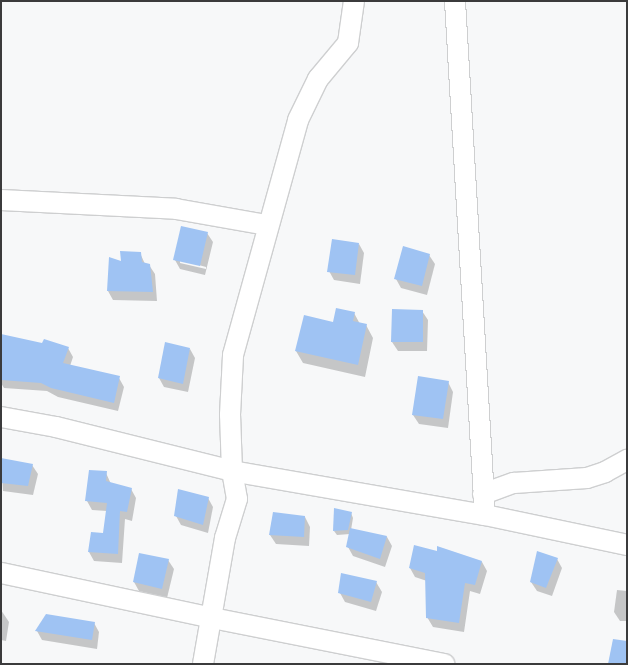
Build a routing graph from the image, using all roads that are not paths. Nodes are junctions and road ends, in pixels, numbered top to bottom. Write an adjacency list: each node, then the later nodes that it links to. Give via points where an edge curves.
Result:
1 (354, 1): 4 (street, via 348,43 318,79 298,120)
2 (456, 1): 8 (street)
3 (1, 200): 4 (street, via 176,209)
4 (267, 225): 7 (street, via 233,355)
5 (1, 417): 7 (street, via 56,427)
6 (627, 460): 8 (street, via 586,478 514,483)
7 (232, 470): 9 (street); 12 (street, via 237,499 226,538)
8 (483, 494): 9 (street)
9 (484, 515): 10 (street)
10 (627, 545)
11 (1, 573): 12 (street)
12 (212, 618): 13 (street); 14 (street)
13 (203, 664)
14 (444, 664)

